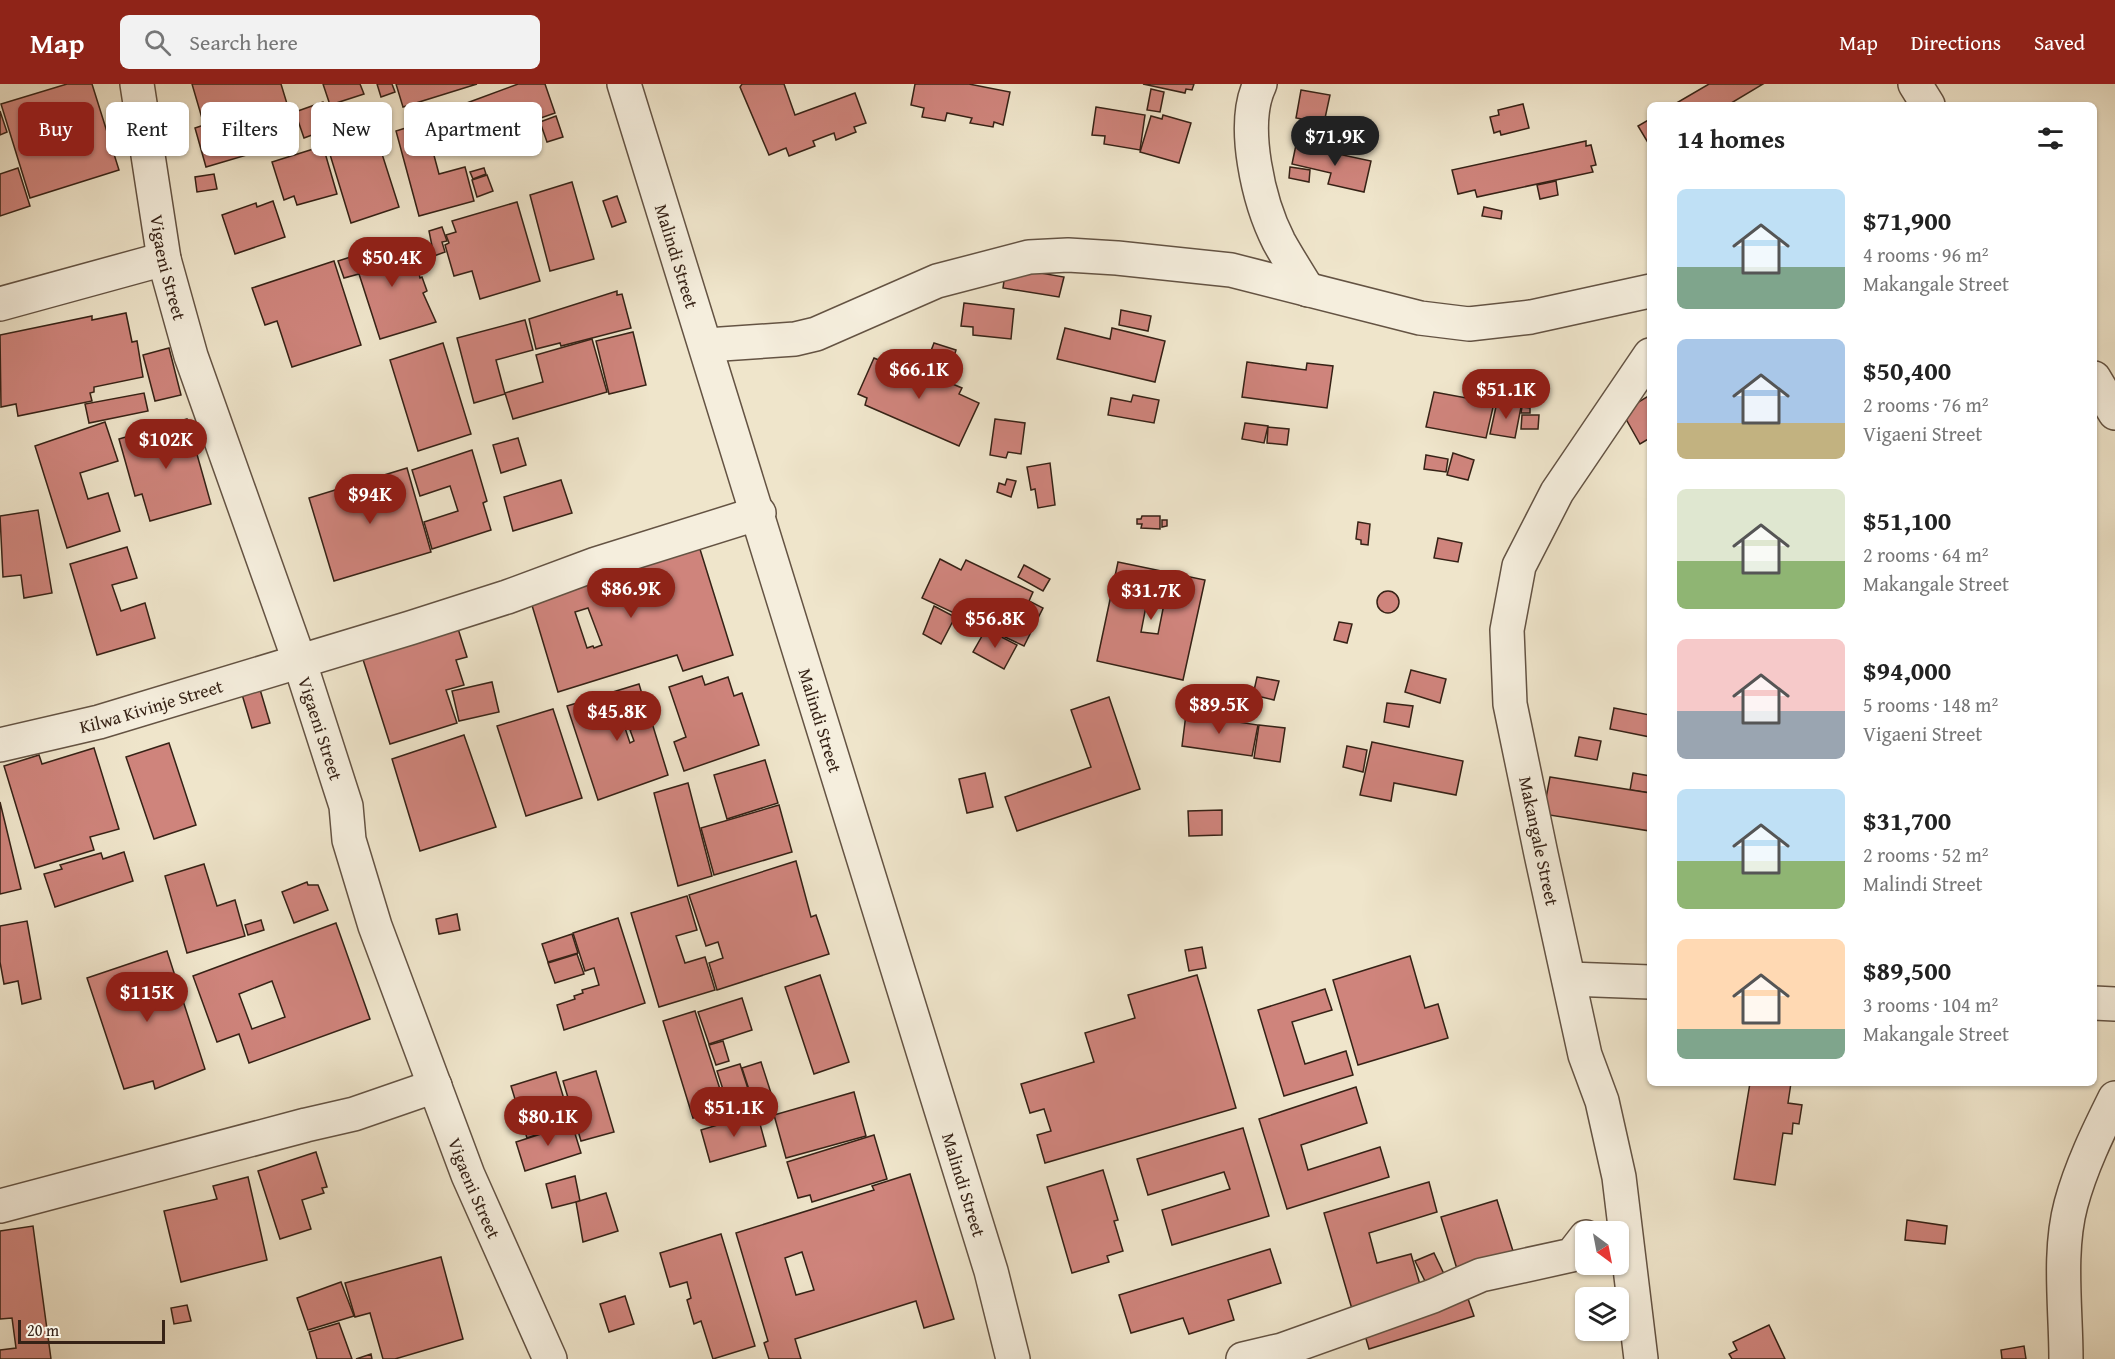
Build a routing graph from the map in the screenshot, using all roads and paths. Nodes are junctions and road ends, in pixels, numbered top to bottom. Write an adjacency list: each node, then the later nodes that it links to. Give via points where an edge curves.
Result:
1 (137, 84): 6 (street, Vigaeni Street)
2 (624, 84): 10 (street, Malindi Street)
3 (1260, 84): 7 (street, via 1251,133 1265,207 1279,241)
4 (1915, 84): 5 (street)
5 (1926, 102)
6 (164, 260): 9 (street); 15 (street, Vigaeni Street, via 190,356)
7 (1308, 290): 8 (street, via 1420,318 1468,324 1531,317); 10 (street, via 1231,270 1117,258 1029,257 937,281 816,334)
8 (1647, 292)
9 (0, 304)
10 (707, 345): 14 (street, Malindi Street)
11 (1647, 359): 17 (street, Makangale Street, via 1563,483 1540,524 1519,566 1507,630 1510,704)
12 (2097, 383): 13 (street)
13 (2115, 413)
14 (759, 513): 15 (street, Kilwa Kivinje Street, via 410,628); 28 (street, Malindi Street, via 991,1271)
15 (299, 660): 16 (street, Kilwa Kivinje Street, via 99,722); 21 (street, Vigaeni Street, via 346,806 349,840 375,926)
16 (0, 745)
17 (1569, 979): 18 (street); 23 (street, Makangale Street)
18 (1647, 982)
19 (2097, 1003): 20 (street)
20 (2115, 1004)
21 (435, 1086): 24 (street, via 354,1114); 27 (street, Vigaeni Street, via 468,1175)
22 (2115, 1098): 31 (street, via 2071,1204 2065,1251)
23 (1619, 1177): 25 (street); 30 (street, Makangale Street)
24 (0, 1206)
25 (1598, 1221)
26 (1575, 1251): 29 (street, via 1572,1255 1481,1275 1282,1350)
27 (550, 1359)
28 (1013, 1359)
29 (1243, 1359)
30 (1641, 1359)
31 (2066, 1359)

